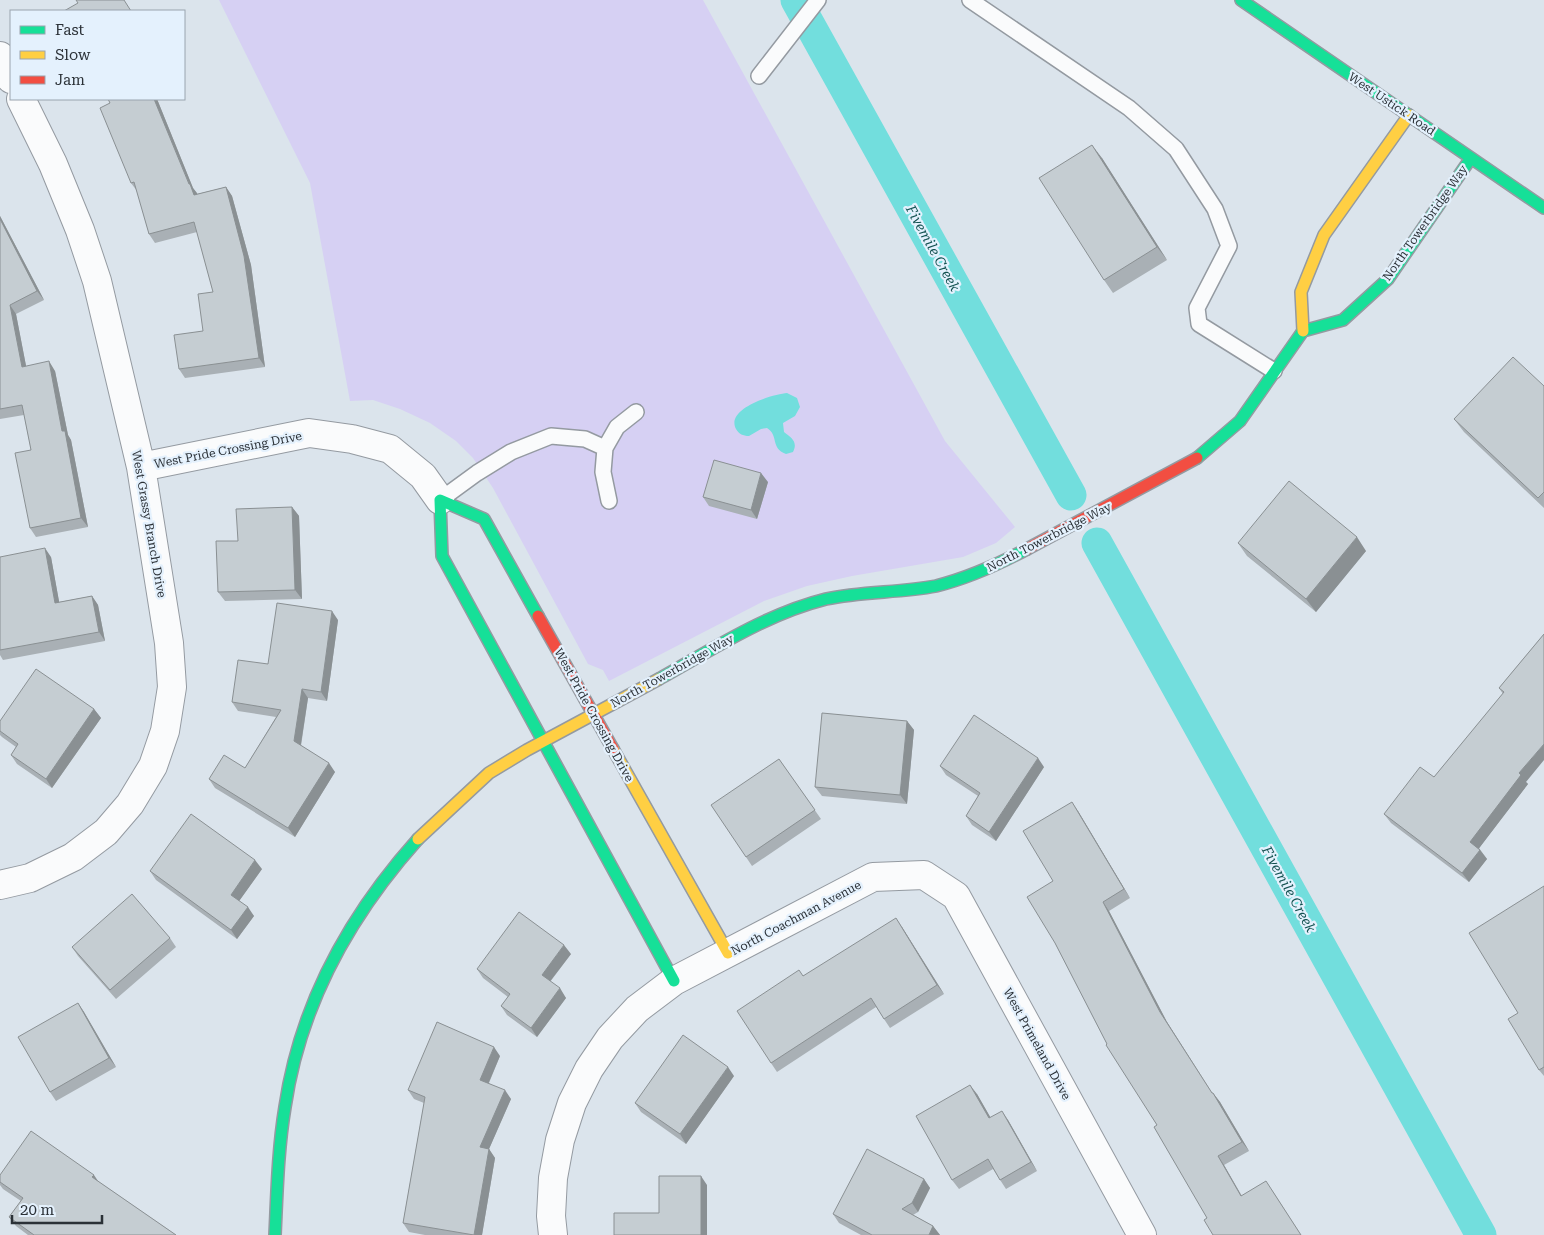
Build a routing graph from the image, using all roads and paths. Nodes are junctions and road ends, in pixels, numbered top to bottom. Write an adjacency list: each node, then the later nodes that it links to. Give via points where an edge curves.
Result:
1 (818, 0): 5 (lane)
2 (970, 0): 12 (lane, via 1129,108 1176,149 1215,209 1229,246 1197,308 1199,324)
3 (1241, 0): 8 (street, West Ustick Road)
4 (0, 56): 6 (street)
5 (759, 76)
6 (10, 77)
7 (21, 100): 15 (street, West Grassy Branch Drive, via 60,181 98,281)
8 (1409, 115): 9 (street, West Ustick Road); 11 (street, via 1324,236 1301,292)
9 (1471, 158): 10 (street, West Ustick Road); 11 (street, North Towerbridge Way, via 1388,279 1342,320)
10 (1544, 208)
11 (1303, 331): 12 (street, North Towerbridge Way)
12 (1274, 371): 18 (street, North Towerbridge Way, via 1240,421 1200,457 1006,560 969,577 934,586 828,599 795,608 764,621)
13 (636, 412): 14 (lane, via 616,427)
14 (605, 448): 16 (lane, via 585,439 551,436 511,452); 17 (lane, via 602,472)
15 (141, 467): 16 (street, West Pride Crossing Drive, via 309,434 352,439 390,449 423,476); 21 (street, West Grassy Branch Drive, via 169,643 172,687 165,731 153,766 130,804 106,832 73,857 30,878)
16 (440, 500): 18 (street, West Pride Crossing Drive, via 484,519); 19 (street, via 442,556)
17 (609, 501)
18 (594, 714): 19 (street, North Towerbridge Way); 22 (street, West Pride Crossing Drive)
19 (543, 742): 23 (street); 25 (street, North Towerbridge Way, via 488,774 427,828 374,890 328,967 297,1051 285,1103)
20 (924, 875): 22 (street, North Coachman Avenue, via 874,877); 24 (street, West Primeland Drive, via 956,896)
21 (0, 885)
22 (728, 953): 23 (street, North Coachman Avenue)
23 (674, 982): 26 (street, North Coachman Avenue, via 636,1010 610,1038 572,1103 560,1140 553,1178)
24 (1131, 1232)
25 (275, 1235)
26 (553, 1235)

